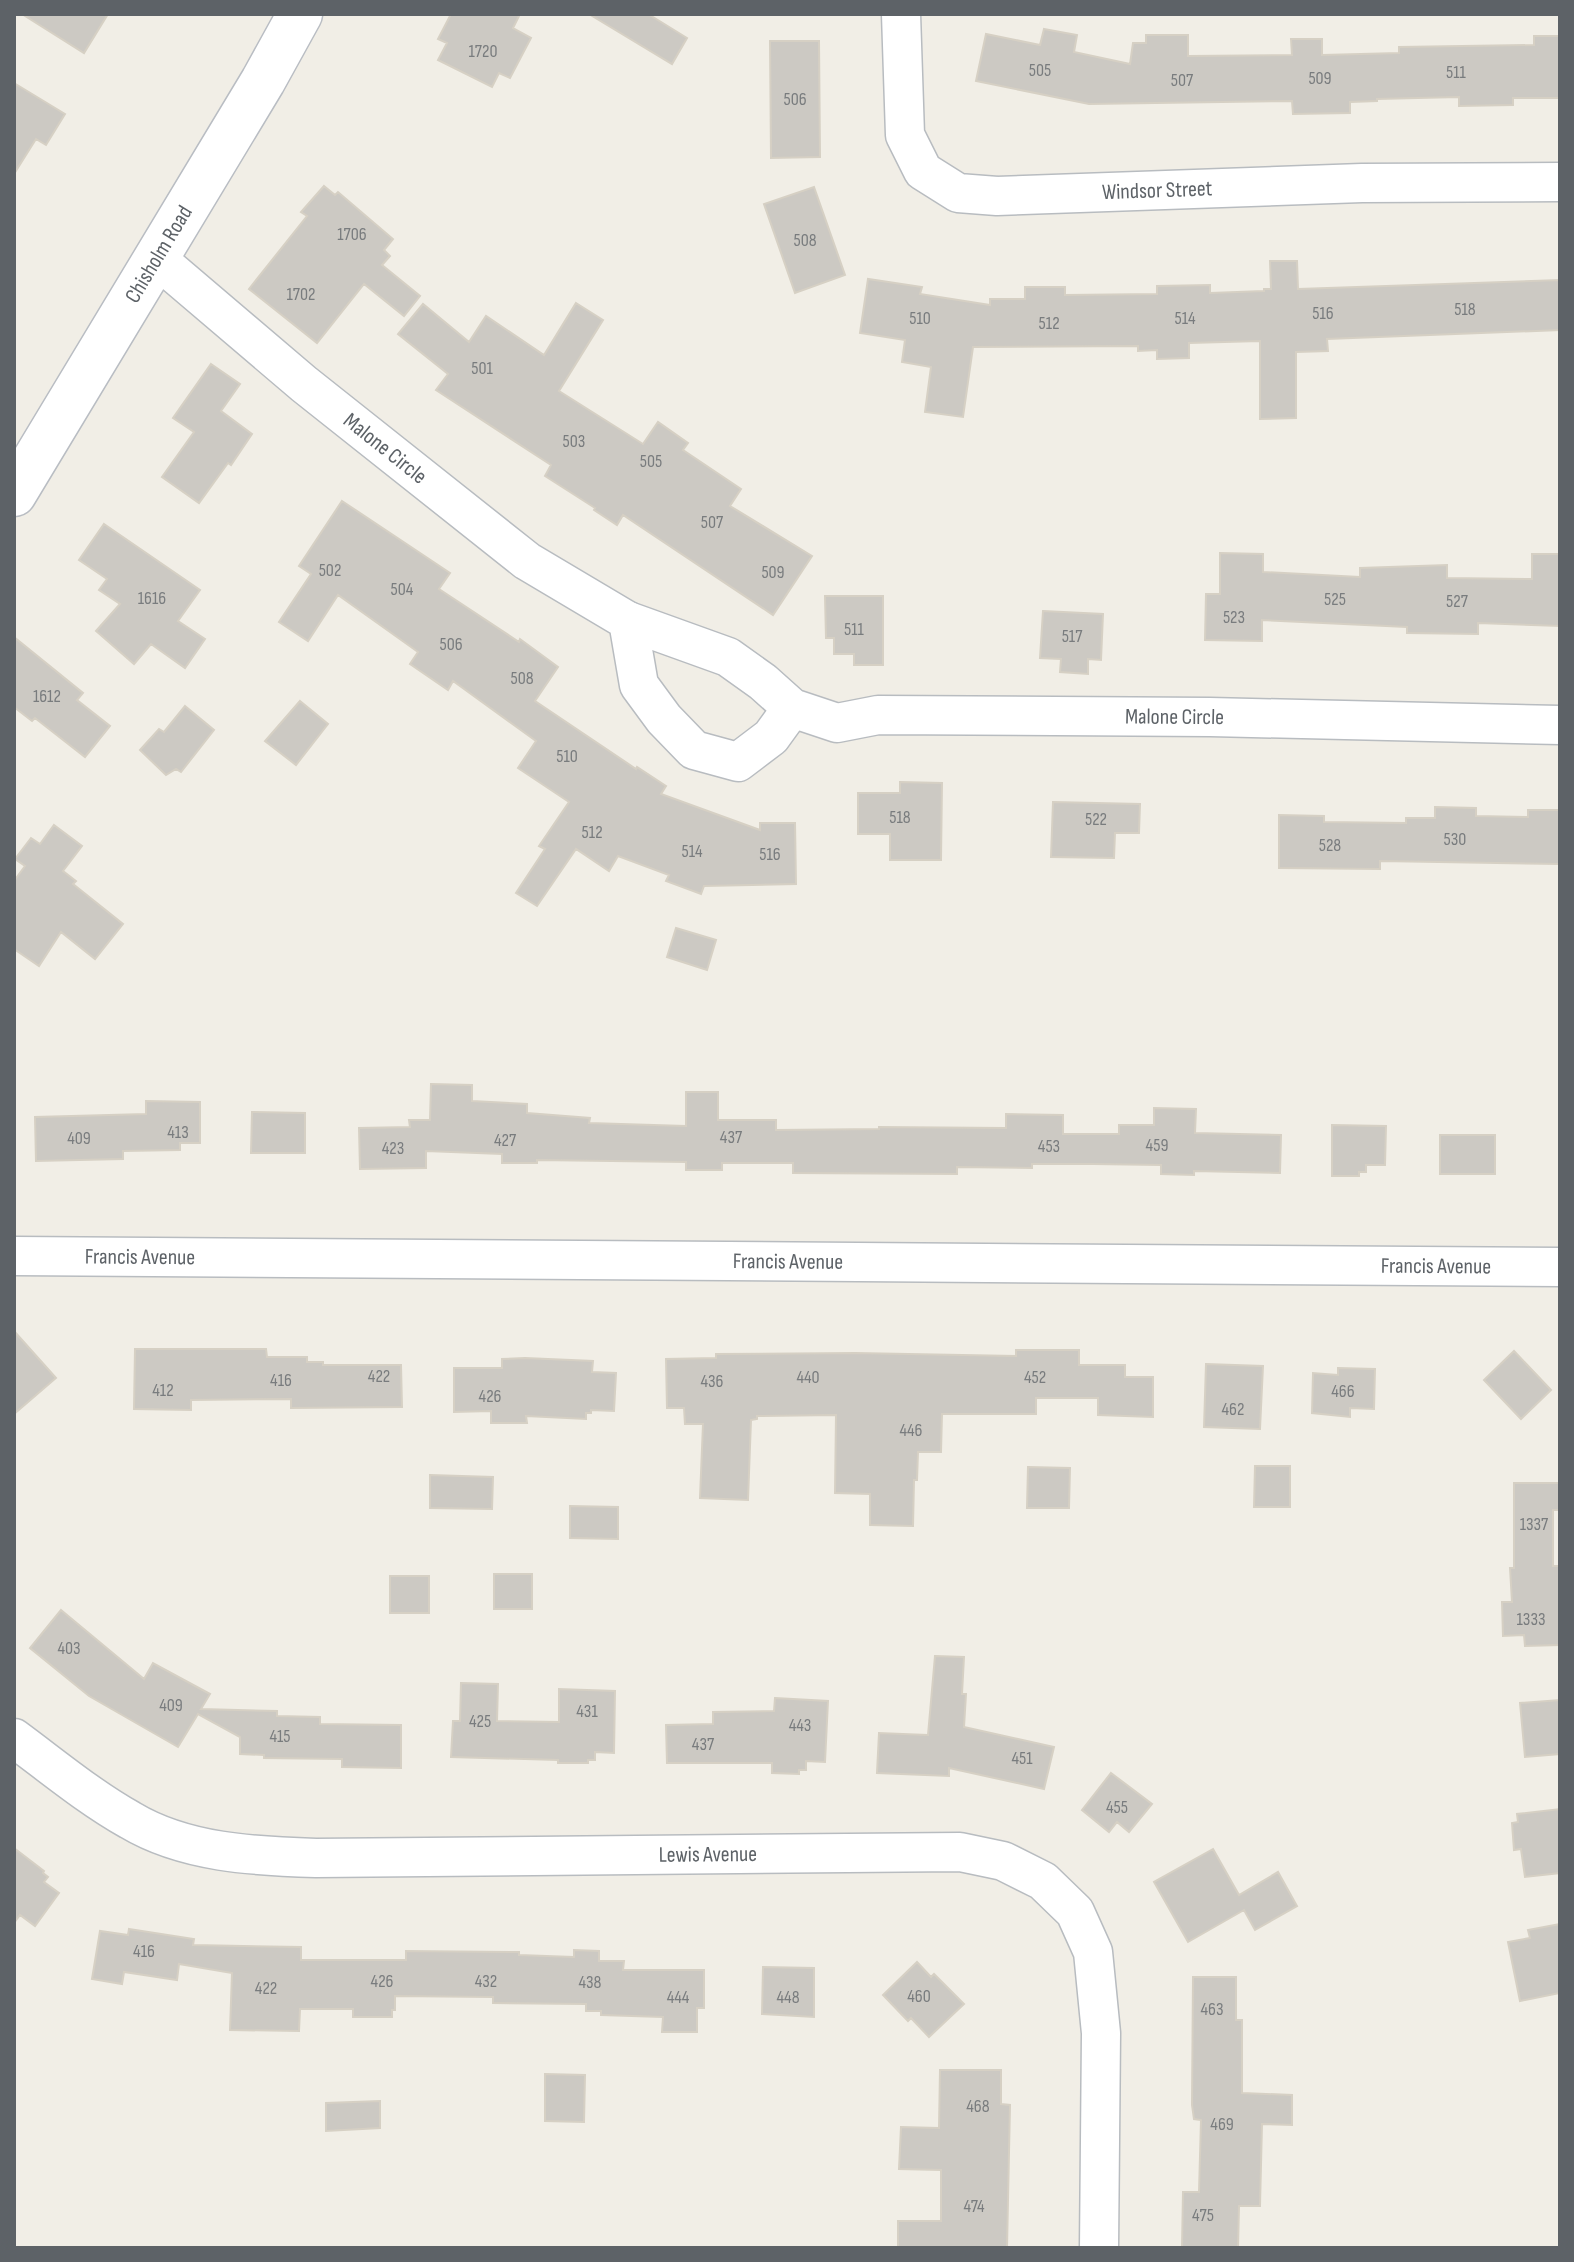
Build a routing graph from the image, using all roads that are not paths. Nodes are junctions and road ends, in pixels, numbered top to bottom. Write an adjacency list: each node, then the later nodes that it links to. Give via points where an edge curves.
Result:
1 (300, 14): 4 (main road, Chisholm Road)
2 (901, 14): 3 (street, Windsor Street, via 905,135 923,171 958,193)
3 (1560, 182)
4 (156, 258): 5 (main road, Chisholm Road); 6 (street, Malone Circle, via 527,561)
5 (14, 494)
6 (628, 621): 7 (street, Malone Circle, via 728,657); 7 (street, via 639,685 694,750 738,762 771,737)
7 (792, 708): 8 (street, Malone Circle, via 837,723 894,715)
8 (1560, 725)
9 (14, 1256): 10 (street, Francis Avenue)
10 (1560, 1267)
11 (14, 1738): 12 (street, Lewis Avenue, via 132,1822 184,1842 247,1855 960,1852 1003,1861 1043,1881 1075,1912 1093,1952 1101,2033)
12 (1099, 2248)

